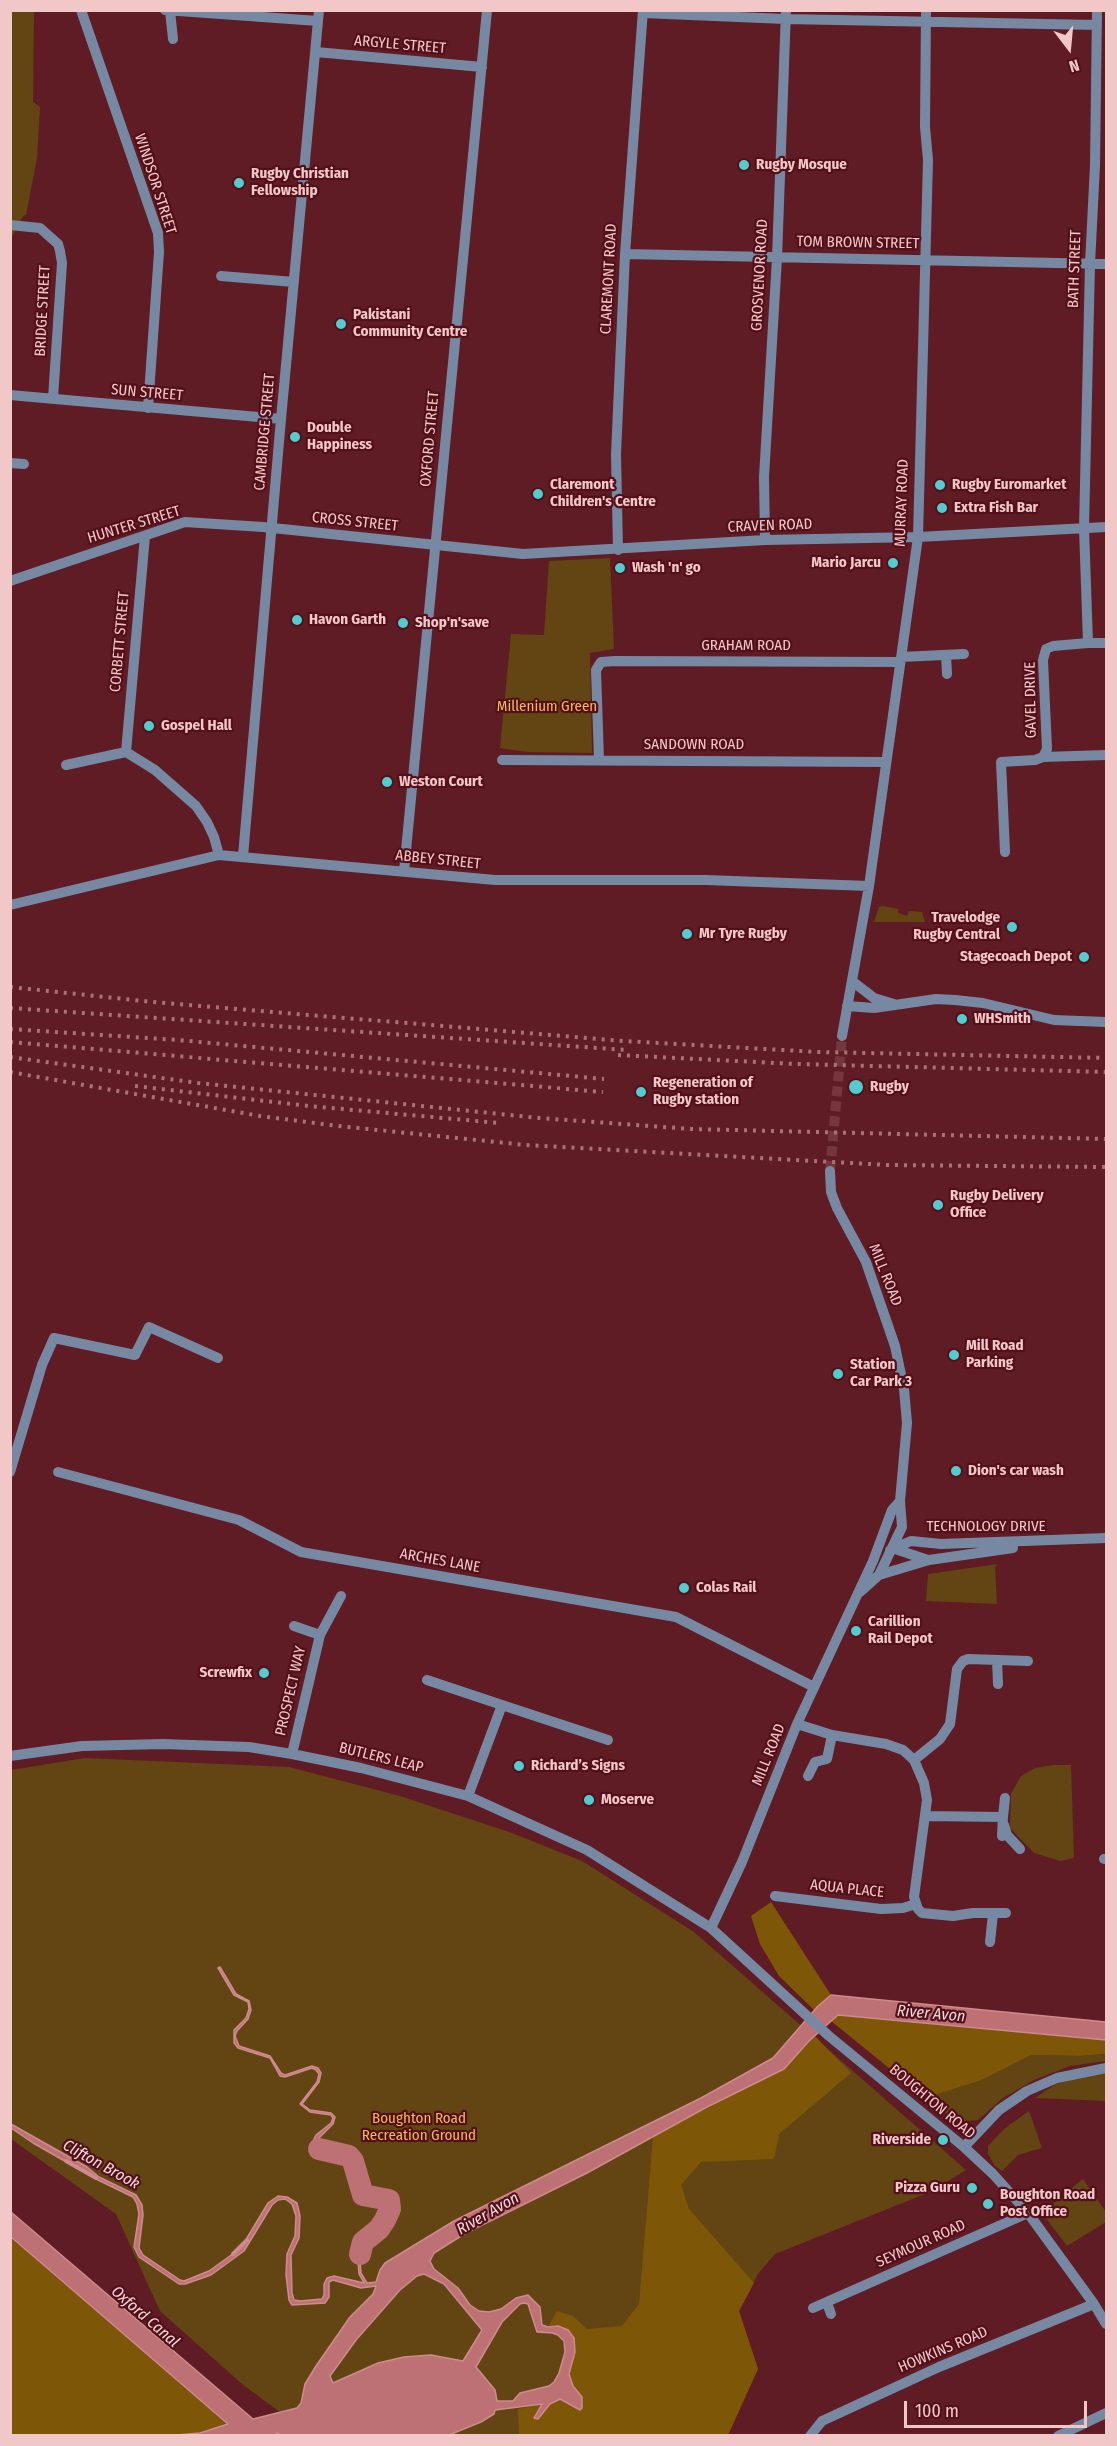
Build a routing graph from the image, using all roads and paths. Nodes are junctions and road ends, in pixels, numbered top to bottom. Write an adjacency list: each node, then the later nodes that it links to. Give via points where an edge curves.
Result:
1 (81, 10): 24 (street, WINDSOR STREET, via 158,233)
2 (487, 10): 12 (street, OXFORD STREET)
3 (1097, 10): 9 (street, BATH STREET)
4 (168, 11): 7 (street); 10 (street)
5 (643, 12): 6 (street); 15 (street, CLAREMONT ROAD)
6 (786, 15): 8 (street); 16 (street, GROSVENOR ROAD)
7 (319, 16): 11 (street, CAMBRIDGE STREET)
8 (926, 16): 9 (street); 17 (street, MURRAY ROAD)
9 (1097, 25): 13 (street, BATH STREET)
10 (173, 39)
11 (316, 52): 12 (street, ARGYLE STREET); 21 (street, CAMBRIDGE STREET)
12 (482, 67): 34 (street, OXFORD STREET)
13 (1101, 82): 18 (street, BATH STREET)
14 (10, 225): 23 (street, BRIDGE STREET, via 40,228 58,244 62,263)
15 (625, 254): 16 (street, TOM BROWN STREET); 35 (street, CLAREMONT ROAD, via 616,461)
16 (777, 258): 17 (street, TOM BROWN STREET); 33 (street, GROSVENOR ROAD, via 764,477)
17 (925, 259): 18 (street, TOM BROWN STREET); 32 (street, MURRAY ROAD)
18 (1090, 264): 19 (street, TOM BROWN STREET); 30 (street, BATH STREET)
19 (1107, 264)
20 (221, 276): 21 (street)
21 (294, 282): 25 (street, CAMBRIDGE STREET)
22 (10, 395): 23 (street, SUN STREET)
23 (53, 398): 24 (street, SUN STREET)
24 (148, 408): 25 (street, SUN STREET)
25 (281, 419): 29 (street, CAMBRIDGE STREET)
26 (10, 463): 27 (street)
27 (24, 464)
28 (1107, 527): 30 (street, CRAVEN ROAD)
29 (271, 528): 31 (street, HUNTER STREET, via 184,522); 34 (street, CROSS STREET); 52 (street, CAMBRIDGE STREET)
30 (1084, 528): 32 (street, CRAVEN ROAD); 38 (street)
31 (145, 536): 36 (street, HUNTER STREET); 43 (street, CORBETT STREET)
32 (918, 537): 33 (street, CRAVEN ROAD); 41 (street, MURRAY ROAD)
33 (765, 540): 35 (street, CRAVEN ROAD)
34 (435, 545): 35 (street, CRAVEN ROAD, via 512,553); 53 (street, OXFORD STREET)
35 (618, 550)
36 (10, 581)
37 (1107, 643): 38 (street)
38 (1088, 644): 45 (street, GAVEL DRIVE, via 1053,645 1046,649 1043,660 1047,749)
39 (964, 654): 40 (street, GRAHAM ROAD)
40 (946, 655): 41 (street, GRAHAM ROAD); 42 (street)
41 (901, 660): 47 (street, GRAHAM ROAD, via 601,663 596,670); 48 (street, MURRAY ROAD)
42 (947, 674)
43 (126, 752): 49 (street); 51 (street, via 155,770 196,806 207,822)
44 (1107, 755): 45 (street)
45 (1043, 757): 50 (street, GAVEL DRIVE, via 1001,762)
46 (502, 760): 47 (street, SANDOWN ROAD)
47 (599, 760): 48 (street, SANDOWN ROAD)
48 (886, 762): 54 (street, MURRAY ROAD)
49 (66, 765)
50 (1005, 852)
51 (219, 855): 52 (street, ABBEY STREET); 55 (street, ABBEY STREET)
52 (243, 856): 53 (street, ABBEY STREET)
53 (404, 871): 54 (street, ABBEY STREET, via 495,880 706,880)
54 (869, 886): 56 (street, MURRAY ROAD)
55 (10, 905)
56 (851, 987): 57 (street); 58 (street)
57 (894, 1005): 58 (street); 59 (street, via 955,1000 1054,1020)
58 (847, 1006): 60 (street)
59 (1107, 1022)
60 (842, 1036)
61 (830, 1171): 65 (street, MILL ROAD, via 837,1208 866,1262 896,1346 907,1423)
62 (218, 1358): 63 (street, via 149,1327 135,1355 54,1338)
63 (10, 1472)
64 (58, 1472): 83 (street, ARCHES LANE, via 239,1520 301,1552 676,1617)
65 (900, 1502): 66 (street); 67 (street, MILL ROAD, via 892,1510)
66 (902, 1527): 69 (street); 71 (street)
67 (882, 1538): 71 (street); 73 (street, MILL ROAD)
68 (1107, 1538): 70 (street, TECHNOLOGY DRIVE)
69 (911, 1541): 70 (street, TECHNOLOGY DRIVE); 71 (street)
70 (1060, 1541): 72 (street, TECHNOLOGY DRIVE)
71 (892, 1548): 72 (street); 73 (street); 74 (street)
72 (933, 1560): 74 (street, TECHNOLOGY DRIVE)
73 (870, 1566): 75 (street, MILL ROAD)
74 (879, 1575): 75 (street, MILL ROAD)
75 (857, 1594): 83 (street, MILL ROAD)
76 (341, 1596): 78 (street, PROSPECT WAY)
77 (294, 1626): 78 (street, PROSPECT WAY)
78 (320, 1635): 88 (street, PROSPECT WAY)
79 (997, 1660): 80 (street); 82 (street); 90 (street, via 963,1661 957,1669 950,1724)
80 (1028, 1661)
81 (427, 1680): 84 (street)
82 (998, 1684)
83 (814, 1687): 85 (street, MILL ROAD)
84 (502, 1705): 87 (street); 92 (street)
85 (797, 1724): 86 (street); 102 (street, MILL ROAD)
86 (832, 1735): 90 (street, via 886,1744 903,1750); 91 (street, via 827,1759 815,1762)
87 (608, 1740)
88 (292, 1754): 89 (street, BUTLERS LEAP, via 249,1747 164,1744 82,1746); 92 (street, BUTLERS LEAP)
89 (10, 1756)
90 (914, 1760): 94 (street, via 924,1783)
91 (808, 1776)
92 (468, 1796): 102 (street, BUTLERS LEAP, via 587,1850)
93 (1005, 1798): 95 (street)
94 (925, 1816): 95 (street); 99 (street)
95 (1003, 1820): 96 (street); 97 (street, via 1007,1835)
96 (1002, 1836)
97 (1020, 1848)
98 (775, 1896): 99 (street, AQUA PLACE, via 881,1909)
99 (916, 1904): 101 (street, via 922,1913 934,1915)
100 (1006, 1913): 101 (street)
101 (993, 1914): 103 (street)
102 (711, 1928): 105 (street, BOUGHTON ROAD, via 830,2036)
103 (990, 1942)
104 (1107, 2068): 105 (street, via 1057,2078 1027,2091 999,2110)
105 (964, 2147): 106 (street, BOUGHTON ROAD)
106 (1028, 2213): 107 (street, SEYMOUR ROAD); 108 (street, BOUGHTON ROAD)
107 (827, 2303): 109 (street, SEYMOUR ROAD); 110 (street)
108 (1094, 2304): 111 (street, BOUGHTON ROAD); 113 (street, HOWKINS ROAD, via 939,2367 833,2416 817,2425)
109 (813, 2308)
110 (831, 2314)
111 (1107, 2324)
112 (1107, 2413): 114 (street)
113 (810, 2436)
114 (1058, 2436)

